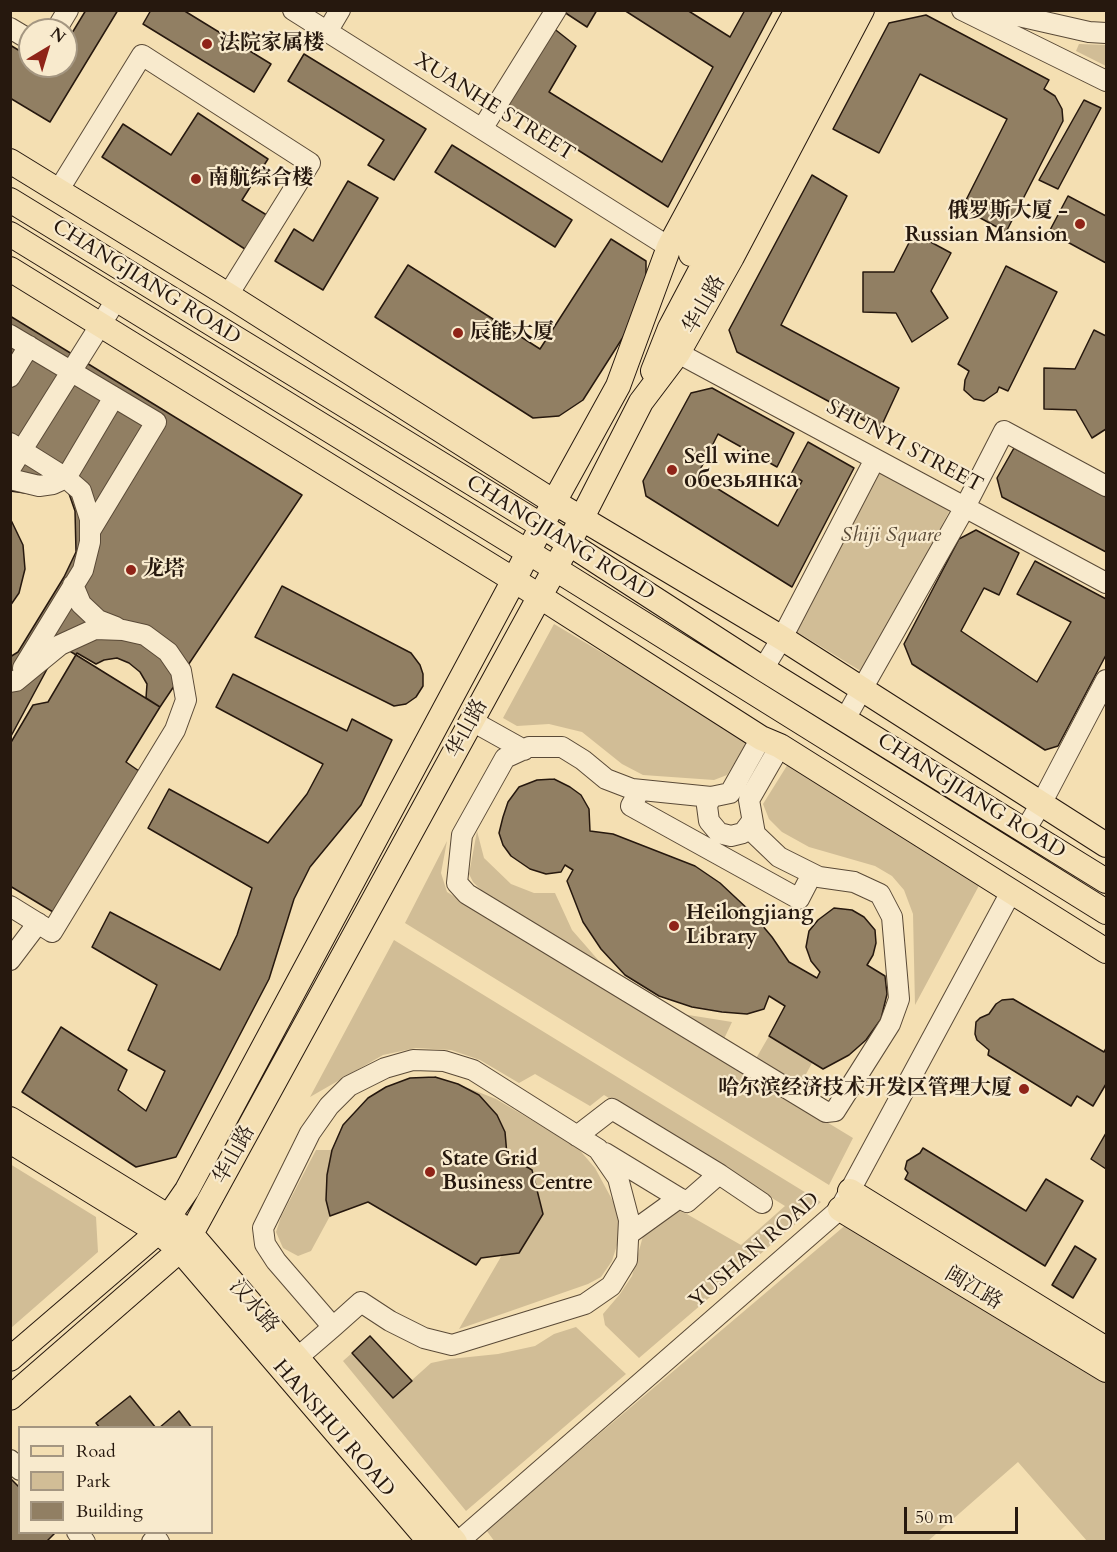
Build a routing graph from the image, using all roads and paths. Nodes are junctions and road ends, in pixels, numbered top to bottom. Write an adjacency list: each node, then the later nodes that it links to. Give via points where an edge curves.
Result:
1 (293, 10): 10 (street, XUANHE STREET)
2 (340, 10): 10 (street)
3 (556, 10): 13 (street)
4 (797, 10): 18 (main road, 华山路)
5 (816, 10): 28 (main road, via 670,294)
6 (838, 10): 30 (main road, via 670,328)
7 (862, 10): 25 (main road, 华山路)
8 (962, 10): 12 (street)
9 (992, 10): 11 (street)
10 (327, 32): 13 (street, XUANHE STREET)
11 (1107, 33)
12 (1107, 81)
13 (482, 129): 18 (street, XUANHE STREET)
14 (10, 161): 15 (main road)
15 (58, 191): 20 (main road); 20 (street, via 142,55 310,163)
16 (10, 200): 40 (main road, CHANGJIANG ROAD)
17 (10, 234): 21 (main road, CHANGJIANG ROAD)
18 (669, 247): 28 (main road, 华山路)
19 (10, 269): 22 (main road)
20 (228, 295): 37 (main road)
21 (116, 300): 22 (street); 43 (main road, CHANGJIANG ROAD)
22 (100, 325): 26 (street); 45 (main road)
23 (10, 335): 24 (street)
24 (29, 346): 26 (street); 27 (street)
25 (678, 353): 30 (main road, 华山路); 32 (street, SHUNYI STREET)
26 (71, 372): 29 (street); 31 (street)
27 (10, 377)
28 (618, 386): 37 (main road, 华山路)
29 (114, 397): 34 (street); 41 (street, via 156,422)
30 (641, 402): 39 (main road, 华山路)
31 (16, 447): 33 (street); 34 (street)
32 (875, 459): 38 (street, SHUNYI STREET); 50 (street)
33 (10, 469)
34 (66, 478): 35 (street, via 39,486); 41 (street, via 81,491)
35 (10, 479)
36 (1107, 486): 38 (street, via 1004,431)
37 (554, 502): 39 (main road); 40 (main road, 华山路)
38 (965, 507): 46 (street, SHUNYI STREET); 54 (street)
39 (582, 518): 42 (main road, 华山路); 50 (main road)
40 (542, 526): 42 (main road, CHANGJIANG ROAD); 43 (main road, 华山路)
41 (90, 531): 47 (street, via 83,570)
42 (569, 543): 44 (main road, 华山路); 51 (main road, CHANGJIANG ROAD)
43 (529, 552): 44 (main road, CHANGJIANG ROAD); 45 (main road, 华山路)
44 (554, 568): 48 (main road, 华山路); 69 (main road, CHANGJIANG ROAD)
45 (514, 580): 48 (main road); 81 (main road, 华山路, via 187,1190)
46 (1107, 583)
47 (73, 585): 49 (street, via 81,604 98,620); 53 (street)
48 (538, 596): 56 (main road, 华山路); 57 (main road)
49 (123, 630): 53 (street, via 95,629 60,645); 70 (street, via 145,635 168,652 181,671 186,700 175,730 52,932)
50 (782, 638): 51 (street); 54 (main road)
51 (763, 669): 55 (main road, CHANGJIANG ROAD)
52 (1107, 680): 61 (street)
53 (13, 681)
54 (862, 690): 55 (street); 61 (main road)
55 (845, 719): 63 (main road, CHANGJIANG ROAD)
56 (472, 721): 58 (street); 83 (main road, 华山路)
57 (771, 742): 60 (street); 62 (street, via 749,800); 67 (main road)
58 (524, 750): 59 (street, via 562,747 606,778); 65 (street, via 505,758 462,835 457,883 467,894 826,1112 835,1112 890,1024 899,999 892,917 880,894 854,882)
59 (640, 790): 60 (street); 65 (street, via 631,806 799,899)
60 (721, 795): 62 (street, via 741,795); 62 (street, via 707,806 709,821 718,832 731,836 743,832)
61 (1041, 804): 63 (street); 64 (main road)
62 (751, 813): 65 (street, via 755,834 779,857)
63 (1025, 830): 66 (main road, CHANGJIANG ROAD)
64 (1107, 845)
65 (812, 874)
66 (1107, 881)
67 (1011, 892): 71 (main road); 79 (street, YUSHAN ROAD)
68 (10, 906): 70 (street)
69 (1107, 912)
70 (38, 923): 72 (street)
71 (1107, 951)
72 (10, 960)
73 (10, 1119): 81 (main road)
74 (577, 1136): 76 (street); 77 (street, via 612,1109); 84 (street, via 473,1070 444,1061 413,1060 385,1068 349,1086 310,1133 263,1228 265,1244 276,1261)
75 (10, 1141): 81 (main road, HANSHUI ROAD)
76 (598, 1149): 78 (street); 82 (street, via 618,1178)
77 (719, 1174): 78 (street, via 687,1202); 80 (street)
78 (678, 1198): 82 (street)
79 (845, 1200): 85 (main road, 闽江路); 88 (main road, 闽江路); 93 (street, YUSHAN ROAD)
80 (762, 1203)
81 (164, 1225): 83 (main road, HANSHUI ROAD); 87 (main road, 华山路)
82 (629, 1234): 84 (street, via 627,1260 610,1286 585,1304 452,1345 424,1338 361,1302)
83 (185, 1242): 86 (main road, 汉水路); 89 (main road, 华山路); 92 (main road, HANSHUI ROAD)
84 (333, 1327): 86 (street)
85 (1107, 1348)
86 (297, 1358): 93 (main road, 汉水路)
87 (10, 1359)
88 (1107, 1370)
89 (10, 1398)
90 (152, 1542): 91 (street, via 156,1538)
91 (159, 1542)
92 (430, 1542)
93 (457, 1542)

